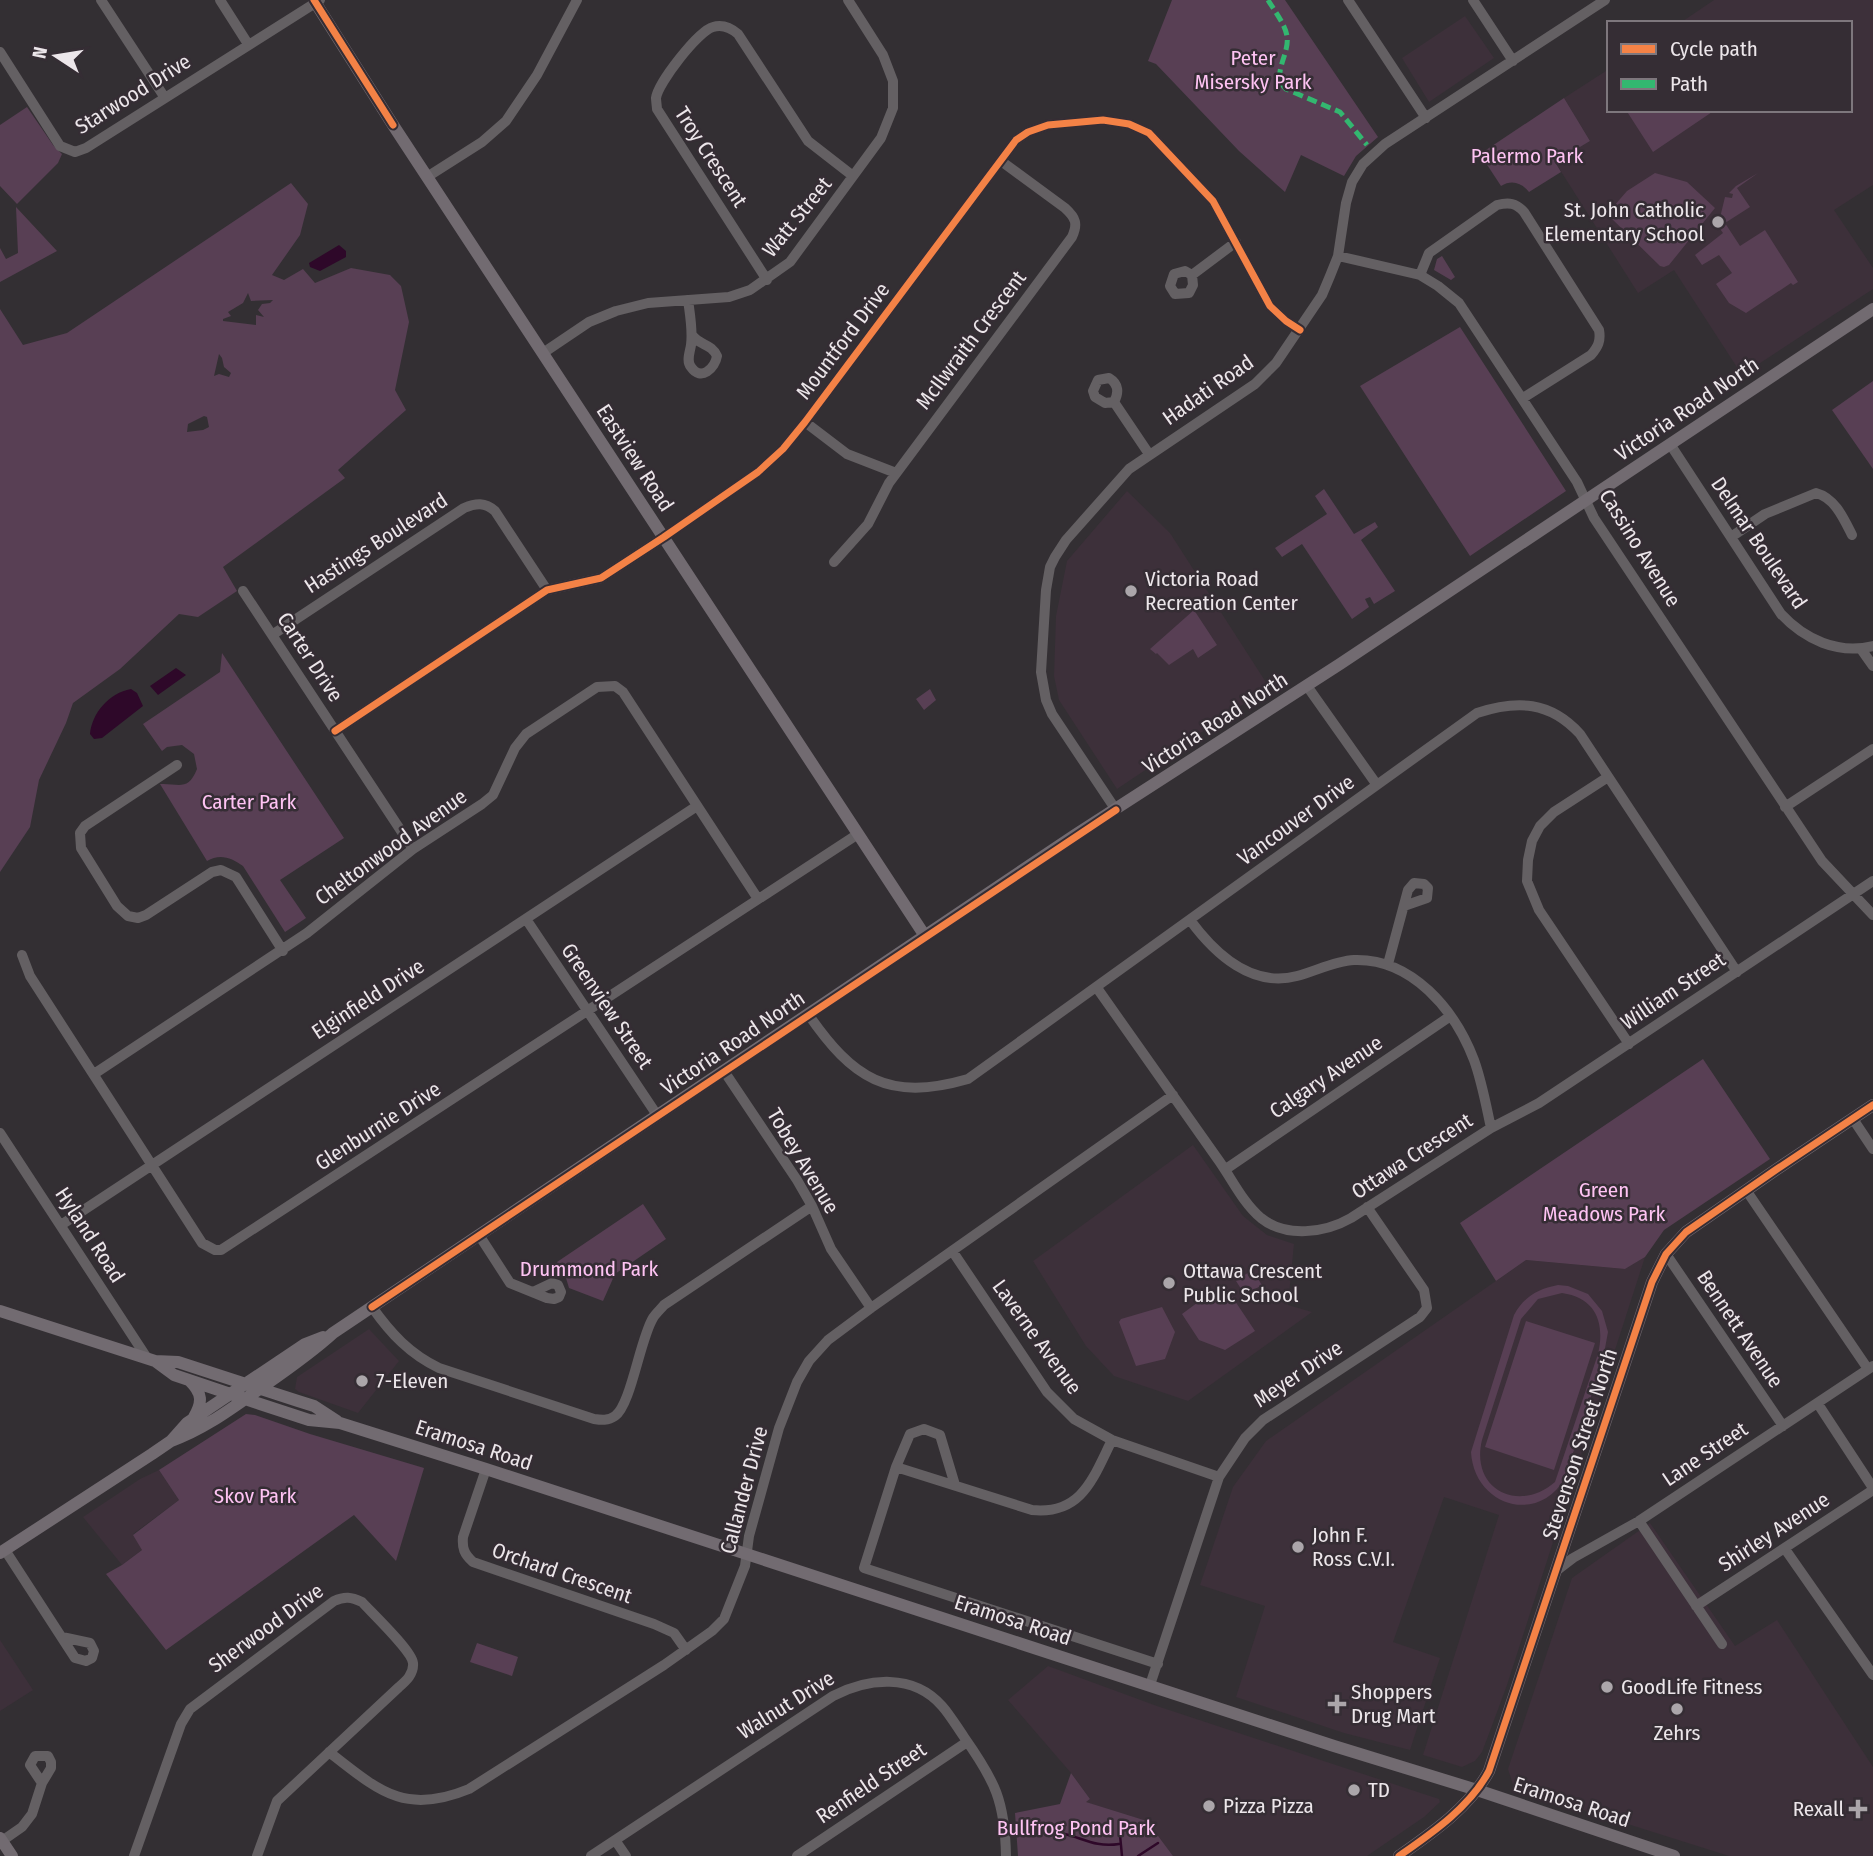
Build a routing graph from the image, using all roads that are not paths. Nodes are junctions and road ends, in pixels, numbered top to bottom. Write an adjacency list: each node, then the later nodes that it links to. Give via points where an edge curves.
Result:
1 (101, 0): 12 (street)
2 (220, 0): 9 (street)
3 (577, 0): 16 (street, via 506,121)
4 (848, 0): 15 (street, Watt Street, via 883,55 893,85 889,122)
5 (1348, 0): 13 (street)
6 (1473, 0): 11 (street)
7 (1605, 0): 11 (street, Hadati Road)
8 (316, 1): 9 (street, Starwood Drive); 16 (main road, Eastview Road)
9 (248, 44): 12 (street, Starwood Drive)
10 (0, 52): 12 (street, Starwood Drive, via 60,146 70,151 86,148)
11 (1513, 61): 13 (street, Hadati Road)
12 (164, 99)
13 (1426, 118): 18 (street, Hadati Road, via 1363,164 1346,203)
14 (1001, 160): 17 (street, Mountford Drive, via 1016,140 1038,128 1103,120 1129,124 1149,133 1206,191); 29 (street, Mountford Drive); 32 (street, McIlwraith Crescent, via 1075,217 1076,228)
15 (853, 176): 21 (street, Watt Street, via 790,262); 21 (street, Troy Crescent, via 808,141 738,34 724,26 702,32 659,89 657,109)
16 (427, 177): 26 (main road, Eastview Road)
17 (1236, 242): 19 (street); 24 (street, Mountford Drive, via 1270,306)
18 (1338, 256): 20 (street, Cassino Avenue); 24 (street, Hadati Road, via 1322,295)
19 (1192, 275)
20 (1420, 275): 27 (street, Cassino Avenue, via 1459,303); 27 (street, via 1429,253 1497,205 1519,205 1600,338 1591,355)
21 (767, 280): 22 (street, Watt Street, via 729,297)
22 (688, 300): 25 (street); 26 (street, Watt Street, via 616,311 589,322)
23 (1873, 309): 30 (main road, Victoria Road North)
24 (1300, 330): 31 (street, Hadati Road, via 1265,376)
25 (692, 335)
26 (543, 353): 35 (main road, Eastview Road)
27 (1523, 398): 33 (street, Cassino Avenue)
28 (1114, 402): 31 (street)
29 (805, 422): 32 (street, via 847,454); 35 (street, Mountford Drive, via 758,472)
30 (1670, 444): 33 (main road, Victoria Road North); 36 (street, Delmar Boulevard)
31 (1149, 454): 51 (street, Hadati Road, via 1129,469 1066,540 1050,566 1046,590 1041,672 1046,700)
32 (896, 473): 37 (street, McIlwraith Crescent, via 868,523)
33 (1586, 499): 43 (main road, Victoria Road North); 50 (street, Cassino Avenue, via 1594,518)
34 (1852, 535): 36 (street, via 1830,501 1816,494 1765,514)
35 (664, 537): 38 (street, Mountford Drive, via 601,578); 52 (main road, Eastview Road)
36 (1731, 537): 41 (street, Delmar Boulevard, via 1795,629 1824,644)
37 (834, 562)
38 (547, 590): 40 (street, Hastings Boulevard, via 495,511 474,504); 44 (street, Mountford Drive)
39 (243, 592): 40 (street, Carter Drive)
40 (272, 635): 44 (street, Carter Drive)
41 (1867, 647): 42 (street)
42 (1873, 666)
43 (1307, 686): 48 (street); 51 (main road, Victoria Road North)
44 (335, 731): 53 (street, Carter Drive)
45 (1873, 749): 50 (street)
46 (177, 765): 62 (street, via 85,826 80,833 81,848 122,912 138,918 212,872 221,870 236,877)
47 (1608, 776): 48 (street, Vancouver Drive, via 1571,724 1542,708 1501,705 1477,713); 65 (street, Vancouver Drive); 70 (street, via 1540,826 1532,841 1527,881 1539,909)
48 (1377, 785): 60 (street, Vancouver Drive)
49 (696, 806): 53 (street, Cheltonwood Avenue, via 623,692 606,685 526,734 493,794); 56 (street, Cheltonwood Avenue); 59 (street, Elginfield Drive)
50 (1785, 807): 55 (street, Cassino Avenue, via 1822,861)
51 (1116, 810): 61 (main road, Victoria Road North)
52 (858, 834): 56 (street, Glenburnie Drive); 61 (main road, Eastview Road)
53 (413, 849): 62 (street, Cheltonwood Avenue)
54 (1873, 881): 55 (street, William Street)
55 (1854, 893): 58 (street, Cassino Avenue); 65 (street, William Street)
56 (758, 899): 67 (street, Glenburnie Drive)
57 (1404, 905): 64 (street)
58 (1873, 915)
59 (526, 919): 67 (street, Greenview Street); 80 (street, Elginfield Drive)
60 (1190, 920): 64 (street, Ottawa Crescent, via 1234,965 1261,976 1294,977 1354,960); 66 (street, Vancouver Drive)
61 (925, 936): 68 (main road, Victoria Road North)
62 (283, 951): 72 (street, Cheltonwood Avenue)
63 (22, 954): 72 (street, Glenburnie Drive, via 30,976)
64 (1388, 964): 69 (street, Ottawa Crescent, via 1427,988)
65 (1737, 972): 70 (street, William Street)
66 (1097, 988): 68 (street, Vancouver Drive, via 968,1079 939,1088 902,1088 864,1075 829,1045); 73 (street, Ottawa Crescent)
67 (587, 1010): 75 (street, Greenview Street); 80 (street, Glenburnie Drive, via 228,1248 215,1251 202,1243)
68 (808, 1014): 71 (main road, Victoria Road North)
69 (1449, 1017): 77 (street, Ottawa Crescent, via 1474,1059); 81 (street, Calgary Avenue)
70 (1629, 1044): 77 (street, William Street, via 1539,1103)
71 (724, 1071): 75 (main road, Victoria Road North); 83 (street, Tobey Avenue)
72 (94, 1074): 80 (street, Glenburnie Drive)
73 (1172, 1095): 81 (street, Ottawa Crescent); 87 (street, Callander Drive)
74 (1873, 1105): 76 (main road, Stevenson Street North)
75 (657, 1115): 86 (main road, Victoria Road North)
76 (1853, 1119): 79 (street); 82 (main road, Stevenson Street North)
77 (1491, 1128): 84 (street, Ottawa Crescent)
78 (0, 1133): 85 (street, Hyland Road)
79 (1873, 1149)
80 (152, 1164): 85 (street, Elginfield Drive)
81 (1226, 1170): 84 (street, Ottawa Crescent, via 1262,1219 1284,1228 1320,1231 1340,1225)
82 (1746, 1190): 88 (main road, Stevenson Street North, via 1686,1233); 96 (street)
83 (812, 1206): 90 (street, via 653,1317 623,1403 617,1415 606,1420 419,1359); 91 (street, Tobey Avenue, via 831,1249)
84 (1367, 1207): 111 (street, Meyer Drive, via 1424,1290 1427,1308 1263,1420)
85 (61, 1225): 94 (street, Hyland Road)
86 (479, 1235): 89 (street, via 510,1283); 90 (main road, Victoria Road North)
87 (953, 1252): 91 (street, Callander Drive); 107 (street, Laverne Avenue, via 1047,1392 1074,1419)
88 (1666, 1254): 106 (street, Bennett Avenue); 118 (main road, Stevenson Street North, via 1652,1282)
89 (533, 1292)
90 (372, 1307): 93 (main road, Victoria Road North)
91 (872, 1308): 117 (street, Callander Drive, via 828,1340 797,1382 779,1428)
92 (2, 1313): 94 (main road, Eramosa Road)
93 (333, 1332): 95 (main road, Victoria Road North); 98 (main road, Victoria Road North, via 305,1344)
94 (151, 1359): 97 (main road, Eramosa Road); 98 (main road, Eramosa Road, via 178,1362)
95 (291, 1367): 99 (main road, Victoria Road North); 102 (main road, via 287,1384)
96 (1871, 1368): 103 (street, Lane Street)
97 (190, 1380): 100 (main road, Eramosa Road); 104 (main road, via 201,1401)
98 (244, 1384): 99 (main road, Eramosa Road); 100 (main road, Victoria Road North)
99 (260, 1389): 101 (main road, Victoria Road North); 102 (main road, Eramosa Road)
100 (229, 1394): 101 (main road, Eramosa Road); 104 (main road, Victoria Road North)
101 (245, 1399): 105 (main road, Eramosa Road, via 309,1420); 108 (main road, Victoria Road North, via 193,1433)
102 (298, 1401): 105 (main road, Eramosa Road)
103 (1818, 1404): 106 (street, Lane Street); 113 (street)
104 (193, 1418): 108 (main road, Victoria Road North)
105 (340, 1423): 110 (main road, Eramosa Road)
106 (1783, 1426): 114 (street, Lane Street)
107 (1112, 1440): 111 (street, Laverne Avenue); 112 (street, via 1088,1488 1063,1507 1032,1510)
108 (171, 1441): 116 (main road, Victoria Road North)
109 (896, 1467): 112 (street); 112 (street, via 910,1434 931,1430 944,1442); 123 (street, via 864,1568)
110 (486, 1469): 117 (main road, Eramosa Road); 122 (street, Orchard Crescent, via 463,1537 466,1556 472,1562 654,1624 674,1633)
111 (1219, 1477): 123 (street, Meyer Drive)
112 (955, 1485)
113 (1873, 1489): 115 (street, Shirley Avenue)
114 (1639, 1521): 118 (street, Lane Street); 119 (street)
115 (1785, 1549): 119 (street, Shirley Avenue); 124 (street)
116 (2, 1551): 120 (street)
117 (746, 1553): 122 (street, Callander Drive, via 724,1619); 125 (main road, Eramosa Road)
118 (1556, 1572): 129 (main road, Stevenson Street North, via 1489,1771)
119 (1696, 1606): 121 (street)
120 (62, 1637)
121 (1722, 1644)
122 (686, 1650): 127 (street, Callander Drive, via 450,1797 405,1799 383,1792)
123 (1157, 1664): 125 (street, Meyer Drive)
124 (1873, 1675)
125 (1150, 1685): 129 (main road, Eramosa Road)
126 (967, 1742): 131 (street, Walnut Drive, via 929,1695 900,1683 865,1683 833,1696); 138 (street, Renfield Street); 139 (street, Walnut Drive, via 999,1796)
127 (329, 1752): 134 (street, Sherwood Drive, via 409,1677 413,1665 409,1653 353,1598 334,1601 190,1709); 135 (street, Sherwood Drive, via 277,1801)
128 (43, 1783): 130 (street, via 32,1814 22,1827)
129 (1476, 1790): 132 (main road, Eramosa Road); 140 (main road, Stevenson Street North, via 1438,1829)
130 (1, 1839): 133 (main road)
131 (615, 1840): 136 (street, Walnut Drive); 137 (street)
132 (1670, 1855)
133 (12, 1856)
134 (134, 1856)
135 (257, 1856)
136 (591, 1856)
137 (626, 1856)
138 (797, 1856)
139 (1006, 1856)
140 (1399, 1856)

